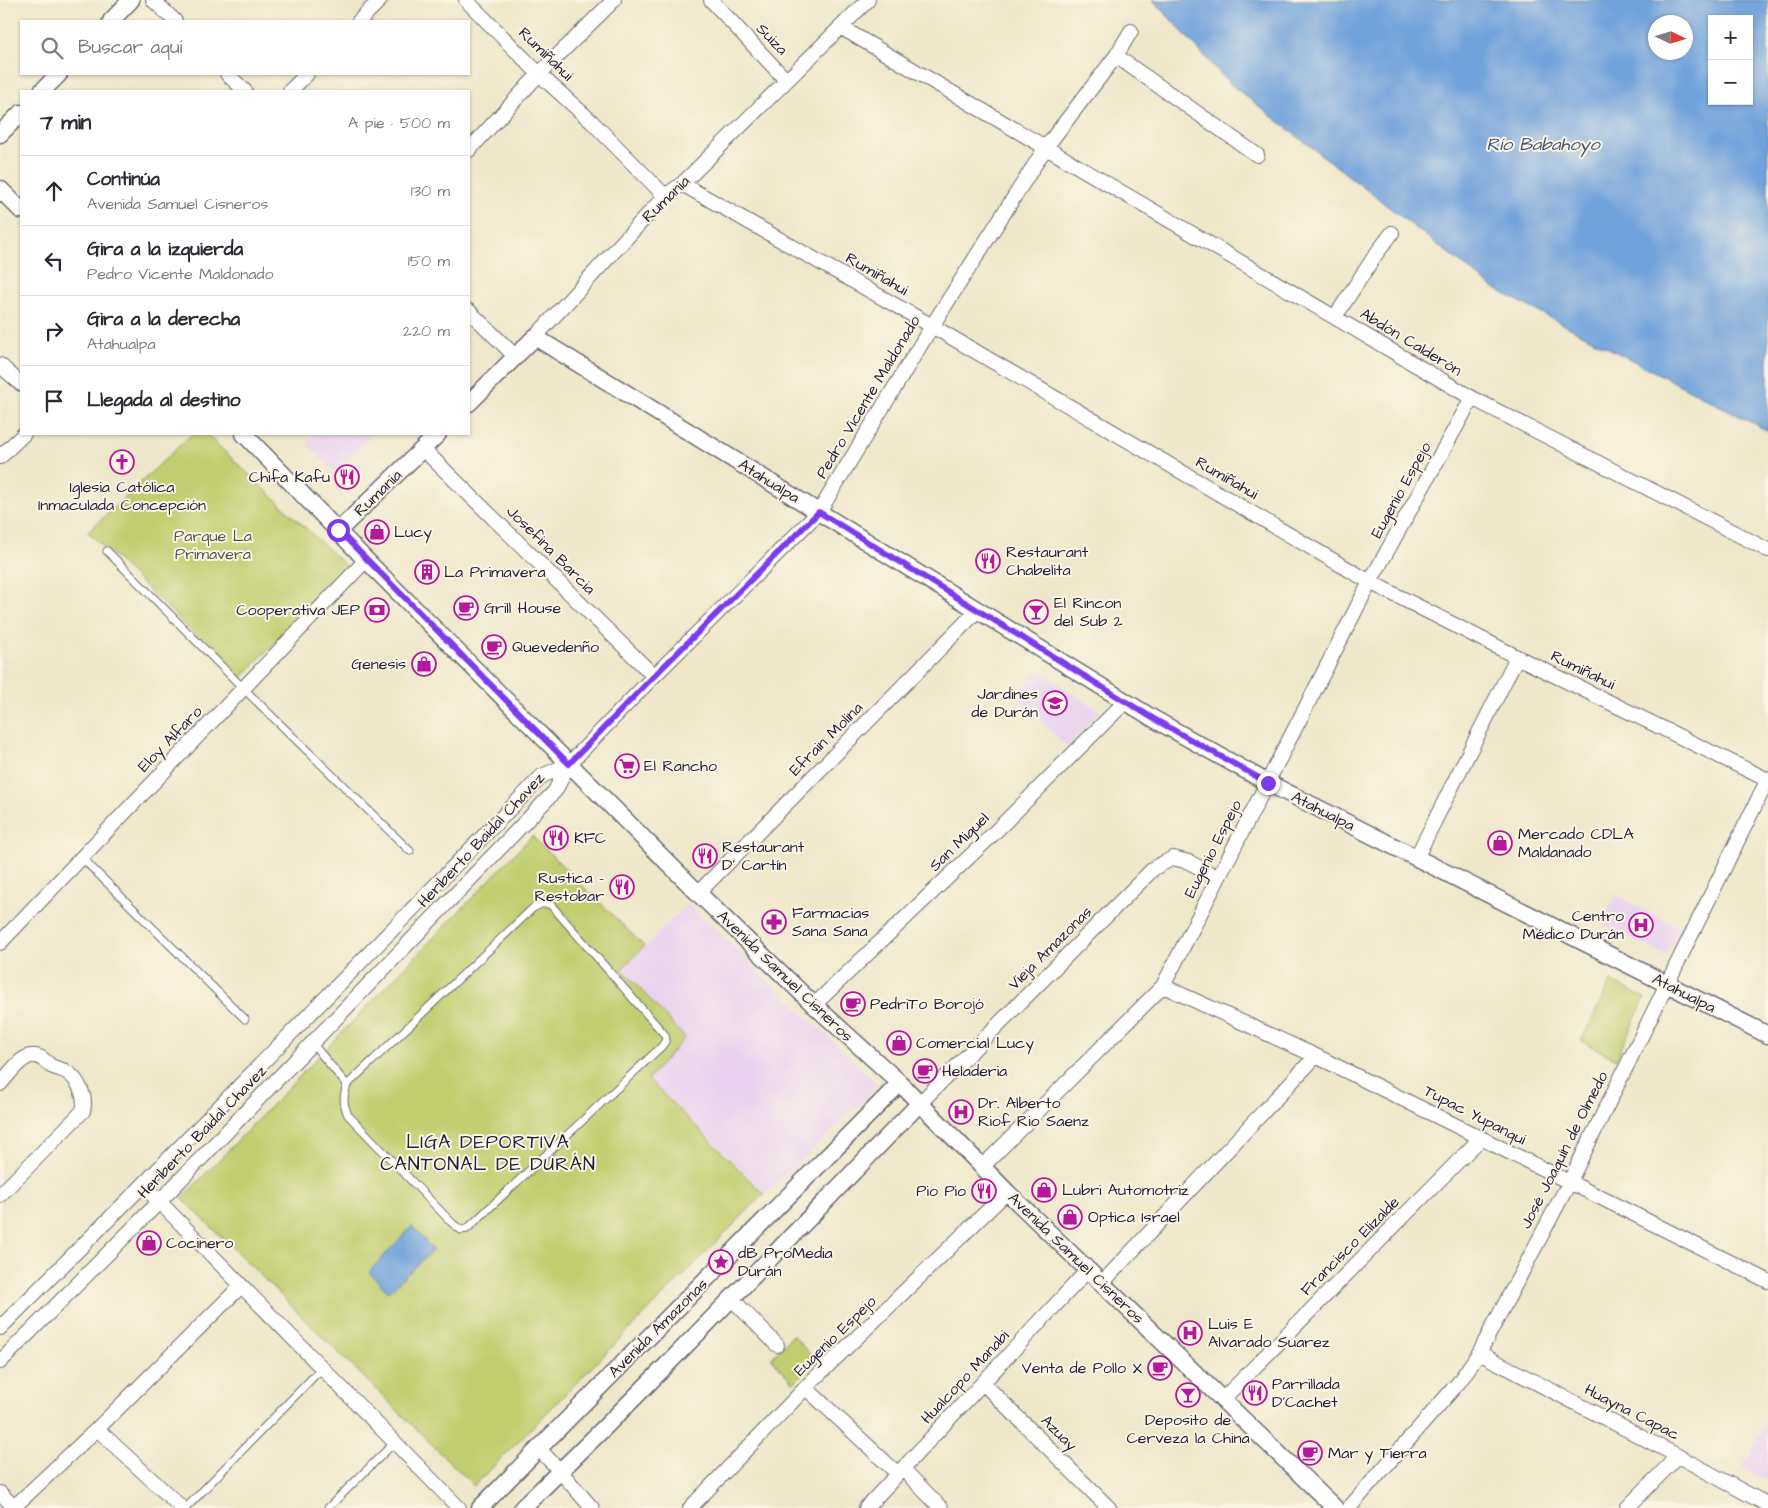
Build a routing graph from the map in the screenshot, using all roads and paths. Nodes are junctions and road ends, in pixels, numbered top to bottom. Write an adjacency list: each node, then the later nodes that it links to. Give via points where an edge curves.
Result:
1 (131, 0): 8 (street)
2 (153, 0): 9 (street)
3 (380, 0): 10 (street)
4 (466, 0): 14 (street, Rumiñahui)
5 (614, 0): 14 (street)
6 (711, 0): 18 (street, Suiza)
7 (868, 0): 11 (street, Rumania)
8 (111, 20)
9 (174, 20)
10 (360, 20)
11 (842, 28): 18 (street, Rumania); 24 (street, Abdón Calderón)
12 (1131, 31): 13 (street, Pedro Vicente Maldonado)
13 (1116, 56): 24 (street, Pedro Vicente Maldonado); 26 (street)
14 (540, 74): 25 (street); 29 (street, Rumiñahui)
15 (58, 75): 19 (street)
16 (228, 75): 20 (street)
17 (306, 75): 21 (street)
18 (786, 80): 27 (street, Rumania)
19 (43, 90)
20 (244, 90)
21 (291, 90)
22 (20, 114): 23 (street)
23 (0, 134)
24 (1046, 147): 33 (street, Abdón Calderón); 34 (street, Pedro Vicente Maldonado)
25 (470, 149)
26 (1257, 155)
27 (682, 184): 29 (street, Rumania); 34 (street, Rumiñahui)
28 (0, 189): 30 (street)
29 (665, 196): 35 (street, Rumania)
30 (20, 209)
31 (1392, 233): 33 (street)
32 (470, 312): 36 (street)
33 (1335, 317): 39 (street, Abdón Calderón)
34 (932, 326): 46 (street, Pedro Vicente Maldonado); 51 (street, Rumiñahui)
35 (535, 337): 36 (street, Rumania); 46 (street, Atahualpa)
36 (515, 356): 40 (street, Rumania)
37 (0, 365): 38 (street)
38 (20, 383)
39 (1472, 398): 48 (street, Abdón Calderón); 51 (street, Eugenio Espejo)
40 (470, 402)
41 (23, 435): 45 (street)
42 (245, 435): 47 (street, Avenida Samuel Cisneros)
43 (437, 435): 44 (street, Rumania)
44 (423, 449): 47 (street, Rumania); 54 (street, Josefina Barcia)
45 (0, 457)
46 (819, 512): 52 (street, Atahualpa); 54 (street, Pedro Vicente Maldonado)
47 (338, 530): 50 (street, Avenida Samuel Cisneros)
48 (1768, 550)
49 (107, 551): 55 (lane)
50 (366, 560): 55 (street, Eloy Alfaro); 57 (street, Avenida Samuel Cisneros)
51 (1370, 582): 53 (street, Rumiñahui); 59 (street, Eugenio Espejo)
52 (978, 610): 56 (street, Atahualpa); 64 (street, Efrain Molina)
53 (1517, 657): 58 (street, Rumiñahui); 62 (street)
54 (654, 676): 57 (street, Pedro Vicente Maldonado)
55 (244, 688): 60 (lane); 61 (street, Eloy Alfaro)
56 (1126, 702): 59 (street, Atahualpa); 68 (street, San Miguel)
57 (569, 764): 64 (street, Avenida Samuel Cisneros); 71 (street, Heriberto Baidal Chavez, via 555,791); 80 (street, Heriberto Baidal Chavez, via 542,776)
58 (1768, 780): 66 (street, José Joaquín de Olmedo)
59 (1268, 783): 62 (street, Atahualpa); 63 (street, Eugenio Espejo)
60 (410, 851)
61 (82, 858): 65 (street, Eloy Alfaro); 69 (lane)
62 (1416, 858): 66 (street, Atahualpa)
63 (1218, 878): 67 (street, Eugenio Espejo); 76 (street, Vieja Amazonas, via 1189,862 1173,858 1154,868)
64 (698, 892): 68 (street, Avenida Samuel Cisneros)
65 (0, 944)
66 (1666, 985): 70 (street, Atahualpa); 79 (street, José Joaquín de Olmedo)
67 (1163, 986): 72 (street, Tupac Yupanqui); 78 (street, Eugenio Espejo)
68 (814, 1004): 73 (street, Avenida Samuel Cisneros)
69 (245, 1019)
70 (1768, 1036)
71 (312, 1043): 75 (lane); 83 (street, Heriberto Baidal Chavez)
72 (1316, 1056): 77 (street, Tupac Yupanqui); 86 (street)
73 (900, 1083): 76 (street, Avenida Samuel Cisneros); 101 (street, Avenida Amazonas)
74 (0, 1084): 82 (street, via 24,1058 34,1055 71,1076 84,1095 83,1111)
75 (347, 1085): 75 (lane, via 533,908 541,904 550,904 666,1040 467,1229 461,1230 348,1115 343,1097)
76 (920, 1103): 78 (street, Avenida Samuel Cisneros); 88 (street, Avenida Amazonas)
77 (1481, 1138): 79 (street, Tupac Yupanqui); 98 (street, Francisco Elizalde)
78 (983, 1166): 81 (street, Avenida Samuel Cisneros)
79 (1569, 1183): 85 (street, Tupac Yupanqui); 93 (street, José Joaquín de Olmedo)
80 (143, 1185): 83 (street); 89 (street, Heriberto Baidal Chavez)
81 (1007, 1192): 84 (street, Avenida Samuel Cisneros); 97 (street, Eugenio Espejo)
82 (0, 1195)
83 (159, 1202): 87 (street); 92 (street, Heriberto Baidal Chavez)
84 (1088, 1270): 86 (street, Avenida Samuel Cisneros); 96 (street, Hualcopo Manabi)
85 (1768, 1281)
86 (1102, 1283): 98 (street, Avenida Samuel Cisneros)
87 (240, 1286): 95 (street); 99 (street)
88 (731, 1298): 91 (street); 103 (street, Avenida Amazonas)
89 (0, 1328)
90 (0, 1336): 92 (street)
91 (777, 1344)
92 (12, 1349): 94 (street, Heriberto Baidal Chavez)
93 (1479, 1353): 102 (street, Huayna Capac); 119 (street, José Joaquín de Olmedo, via 1459,1382)
94 (0, 1362)
95 (322, 1368): 100 (street); 108 (lane)
96 (984, 1383): 104 (street, Hualcopo Manabi); 117 (street, Azuay)
97 (806, 1388): 104 (street); 114 (street, Eugenio Espejo)
98 (1222, 1400): 118 (street, Avenida Samuel Cisneros)
99 (97, 1429): 107 (street); 108 (street)
100 (395, 1442): 109 (lane); 110 (street)
101 (538, 1449): 103 (street); 111 (street, Avenida Amazonas)
102 (1678, 1456): 106 (street, Huayna Capac); 120 (street)
103 (560, 1471): 112 (street, Avenida Amazonas); 113 (street)
104 (900, 1472): 115 (street, Hualcopo Manabi); 116 (street)
105 (0, 1493): 107 (street)
106 (1763, 1505)
107 (14, 1508)
108 (184, 1508)
109 (328, 1508)
110 (459, 1508)
111 (480, 1508)
112 (522, 1508)
113 (592, 1508)
114 (690, 1508)
115 (866, 1508)
116 (941, 1508)
117 (1109, 1508)
118 (1335, 1508)
119 (1349, 1508)
120 (1627, 1508)

